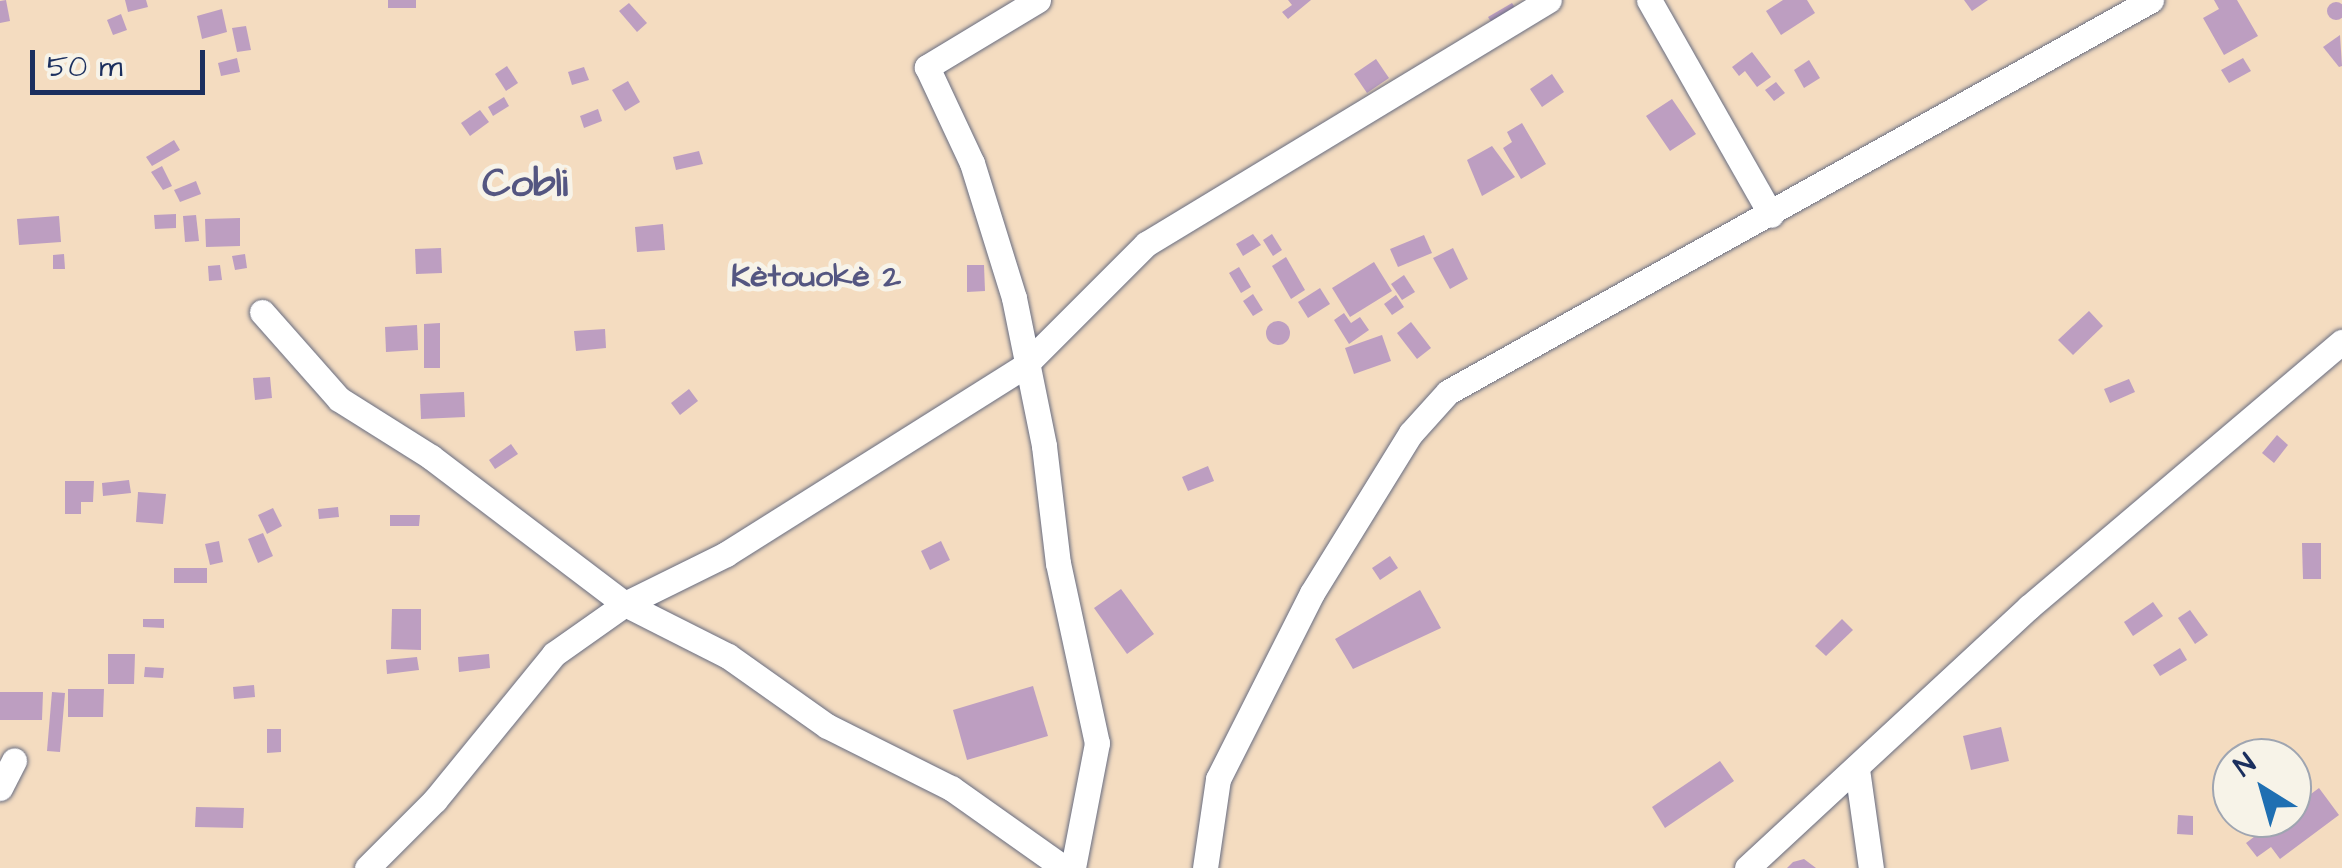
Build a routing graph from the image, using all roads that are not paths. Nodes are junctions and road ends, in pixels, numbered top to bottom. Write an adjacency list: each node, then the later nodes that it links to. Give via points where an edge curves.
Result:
1 (1038, 0): 8 (street, via 927,67 972,163 1014,298)
2 (1549, 0): 8 (street, via 1146,244)
3 (1649, 0): 5 (street)
4 (2151, 0): 5 (street)
5 (1771, 215): 16 (street, via 1448,392 1410,433 1312,592 1218,780)
6 (262, 312): 9 (street, via 339,399 431,457)
7 (2342, 342): 11 (street, via 2029,607)
8 (1024, 366): 9 (street, via 726,554); 15 (street, via 1097,742)
9 (625, 604): 13 (street, via 554,654 436,800); 14 (street, via 728,656 827,726 951,788)
10 (14, 760): 12 (street)
11 (1857, 769): 17 (street); 18 (street)
12 (0, 788)
13 (367, 868)
14 (1064, 868)
15 (1073, 868)
16 (1205, 868)
17 (1746, 868)
18 (1871, 868)

